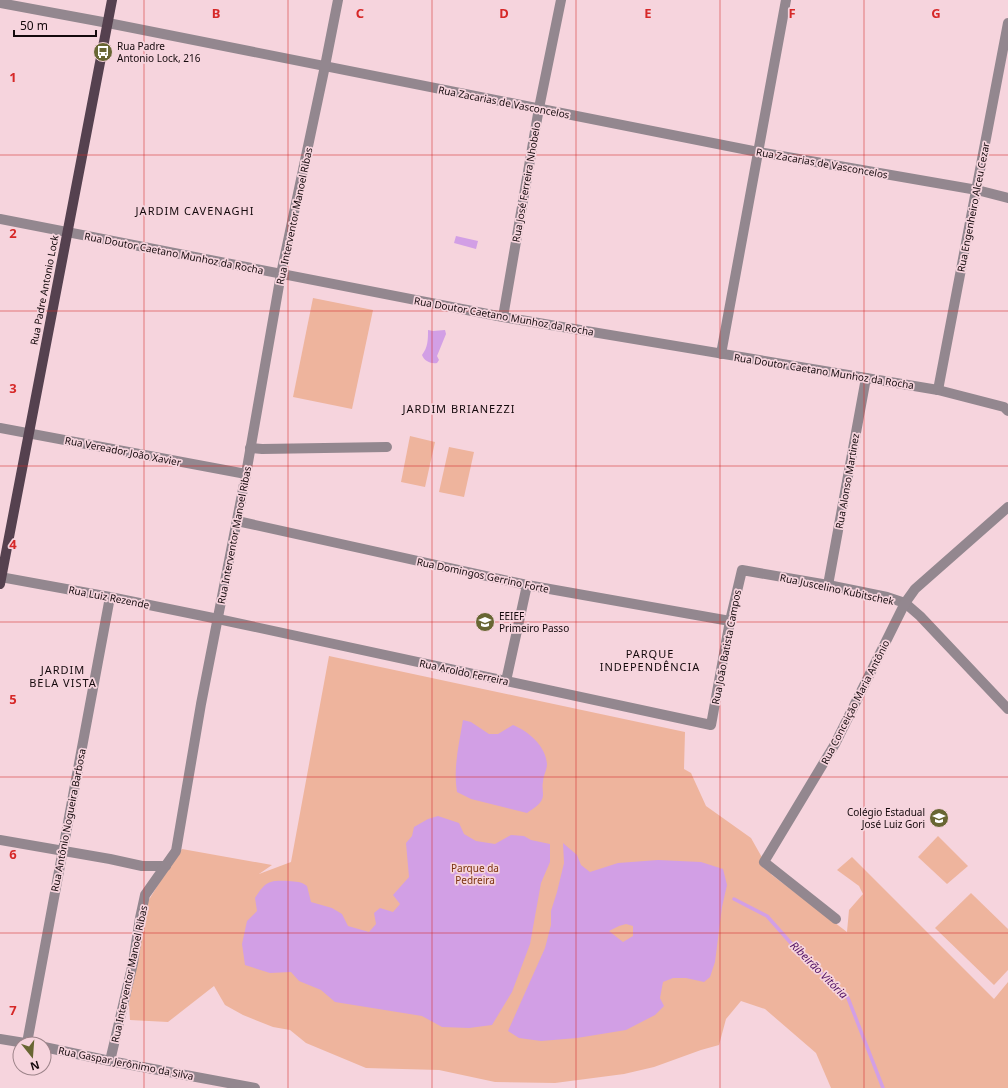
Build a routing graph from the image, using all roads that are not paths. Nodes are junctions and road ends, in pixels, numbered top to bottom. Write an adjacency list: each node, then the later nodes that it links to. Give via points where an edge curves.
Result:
1 (112, 0): 6 (main road, Rua Padre Antonio Lock)
2 (338, 0): 8 (street, Rua Interventor Manoel Ribas)
3 (560, 0): 9 (street, Rua José Ferreira Nhobelo)
4 (786, 0): 10 (street)
5 (0, 4): 6 (street, Rua Zacarias de Vasconcelos)
6 (108, 23): 8 (street, Rua Zacarias de Vasconcelos); 14 (main road, Rua Padre Antonio Lock)
7 (1008, 23): 11 (street, Rua Engenheiro Alceu Cezar)
8 (325, 66): 9 (street, Rua Zacarias de Vasconcelos); 15 (street, Rua Interventor Manoel Ribas)
9 (539, 108): 10 (street, Rua Zacarias de Vasconcelos); 16 (street, Rua José Ferreira Nhobelo)
10 (758, 152): 11 (street, Rua Zacarias de Vasconcelos); 17 (street)
11 (976, 190): 12 (street, Rua Zacarias de Vasconcelos); 19 (street, Rua Engenheiro Alceu Cezar)
12 (1008, 198)
13 (0, 219): 14 (street, Rua Doutor Caetano Munhoz da Rocha)
14 (67, 232): 15 (street, Rua Doutor Caetano Munhoz da Rocha); 22 (main road, Rua Padre Antonio Lock)
15 (281, 274): 16 (street, Rua Doutor Caetano Munhoz da Rocha); 24 (street, Rua Interventor Manoel Ribas)
16 (503, 317): 17 (street, Rua Doutor Caetano Munhoz da Rocha)
17 (721, 354): 18 (street, Rua Doutor Caetano Munhoz da Rocha)
18 (866, 378): 19 (street, Rua Doutor Caetano Munhoz da Rocha); 31 (street, Rua Alonso Martinez)
19 (938, 390): 20 (street, Rua Doutor Caetano Munhoz da Rocha)
20 (1007, 407)
21 (0, 428): 22 (street, Rua Vereador João Xavier)
22 (29, 434): 25 (street, Rua Vereador João Xavier); 29 (main road, Rua Padre Antonio Lock)
23 (387, 446): 24 (street)
24 (250, 448): 25 (street, Rua Interventor Manoel Ribas)
25 (246, 474): 27 (street, Rua Interventor Manoel Ribas)
26 (1008, 507): 33 (street, Rua Conceição Maria Antônio, via 915,589)
27 (237, 522): 30 (street, Rua Domingos Gerrino Forte); 34 (street, Rua Interventor Manoel Ribas)
28 (742, 570): 31 (street, Rua Juscelino Kubitschek); 35 (street, Rua João Batista Campos)
29 (0, 579): 32 (street, Rua Luiz Rezende)
30 (527, 585): 35 (street, Rua Domingos Gerrino Forte); 36 (street)
31 (828, 585): 33 (street, Rua Juscelino Kubitschek)
32 (110, 597): 34 (street, Rua Luiz Rezende); 40 (street, Rua Antônio Nogueira Barbosa)
33 (905, 603): 37 (street, Rua Juscelino Kubitschek); 42 (street, Rua Conceição Maria Antônio, via 836,744 764,862)
34 (218, 619): 36 (street, Rua Aroldo Ferreira); 41 (street, Rua Interventor Manoel Ribas, via 176,851)
35 (730, 621): 38 (street, Rua João Batista Campos)
36 (506, 681): 38 (street, Rua Aroldo Ferreira)
37 (1008, 709)
38 (710, 725)
39 (0, 840): 40 (street)
40 (62, 851): 41 (street, via 142,866); 43 (street, Rua Antônio Nogueira Barbosa)
41 (166, 866): 47 (street, Rua Interventor Manoel Ribas, via 145,896 133,963)
42 (836, 919)
43 (30, 1036)
44 (0, 1039): 45 (street)
45 (12, 1041)
46 (52, 1049): 47 (street, Rua Gaspar Jerônimo da Silva)
47 (110, 1061): 48 (street, Rua Gaspar Jerônimo da Silva)
48 (255, 1088)

